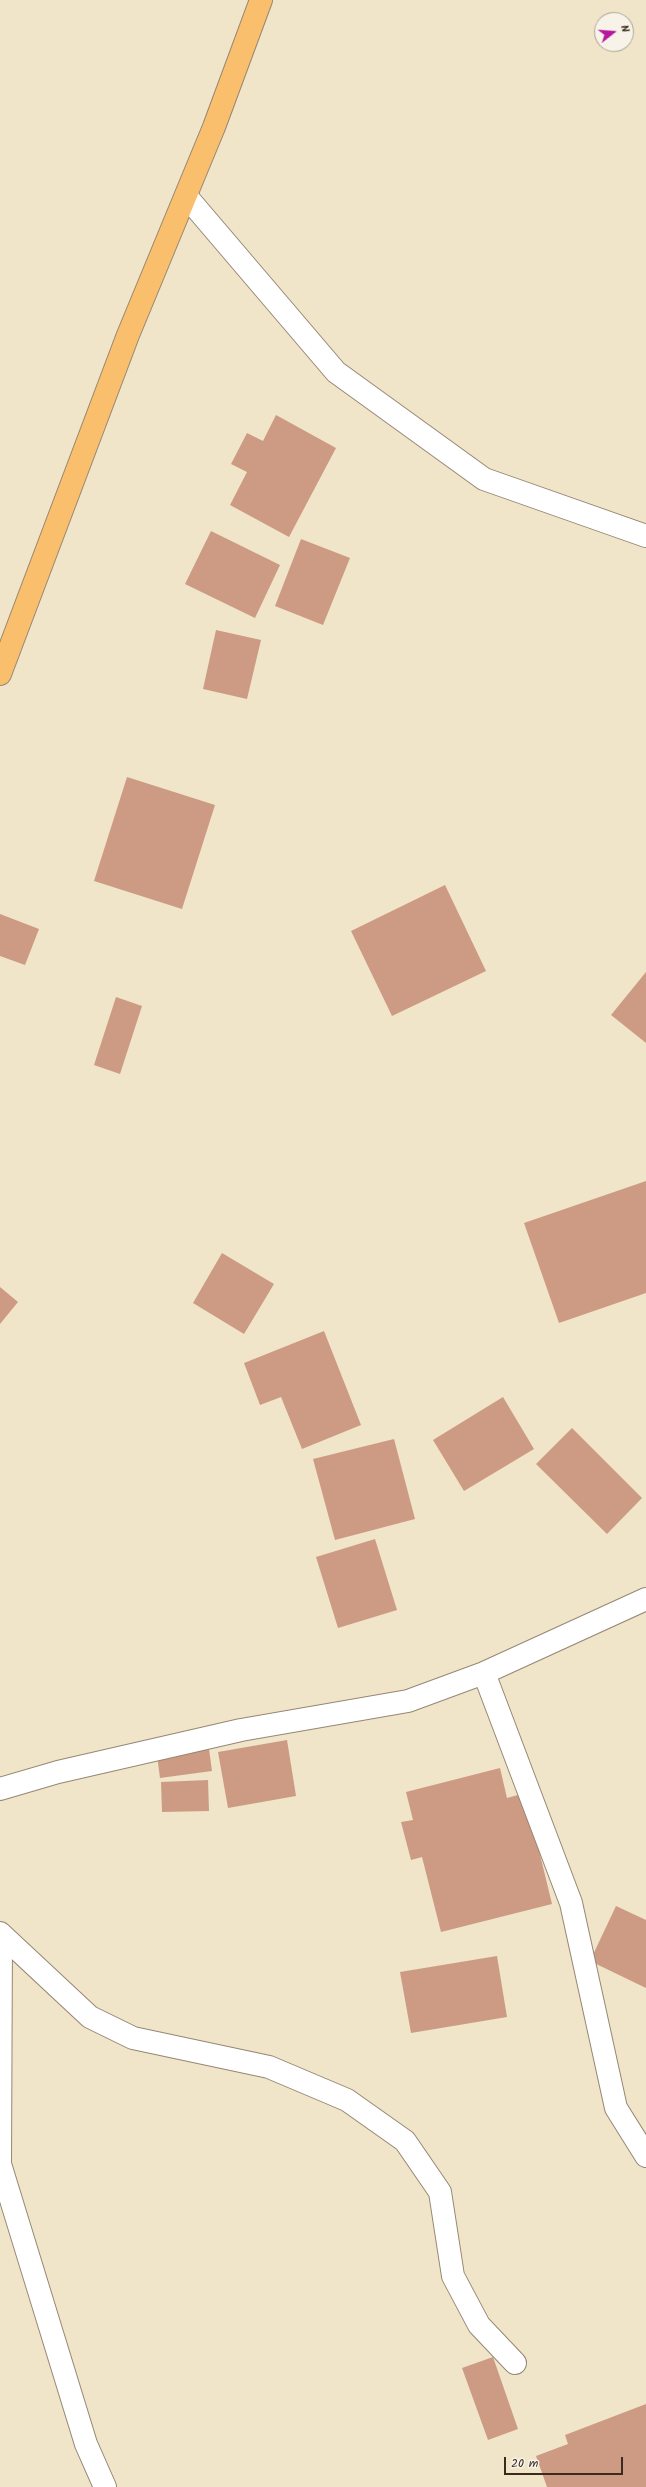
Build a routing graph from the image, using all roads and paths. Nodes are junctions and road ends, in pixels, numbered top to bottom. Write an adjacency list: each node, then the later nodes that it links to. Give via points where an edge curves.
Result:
1 (261, 0): 2 (main road)
2 (186, 196): 3 (street, via 336,372 484,479); 4 (main road, via 128,335)
3 (646, 536)
4 (0, 674)
5 (646, 1599): 6 (street)
6 (484, 1673): 7 (street, via 408,1702 241,1730 58,1772); 9 (street, via 571,1903 616,2108)
7 (0, 1789)
8 (0, 1934): 10 (street, via 90,2017 133,2038 269,2067 347,2100 405,2141 440,2192 453,2276 479,2325); 11 (street, via 0,2164 86,2444)
9 (646, 2156)
10 (515, 2363)
11 (105, 2487)

